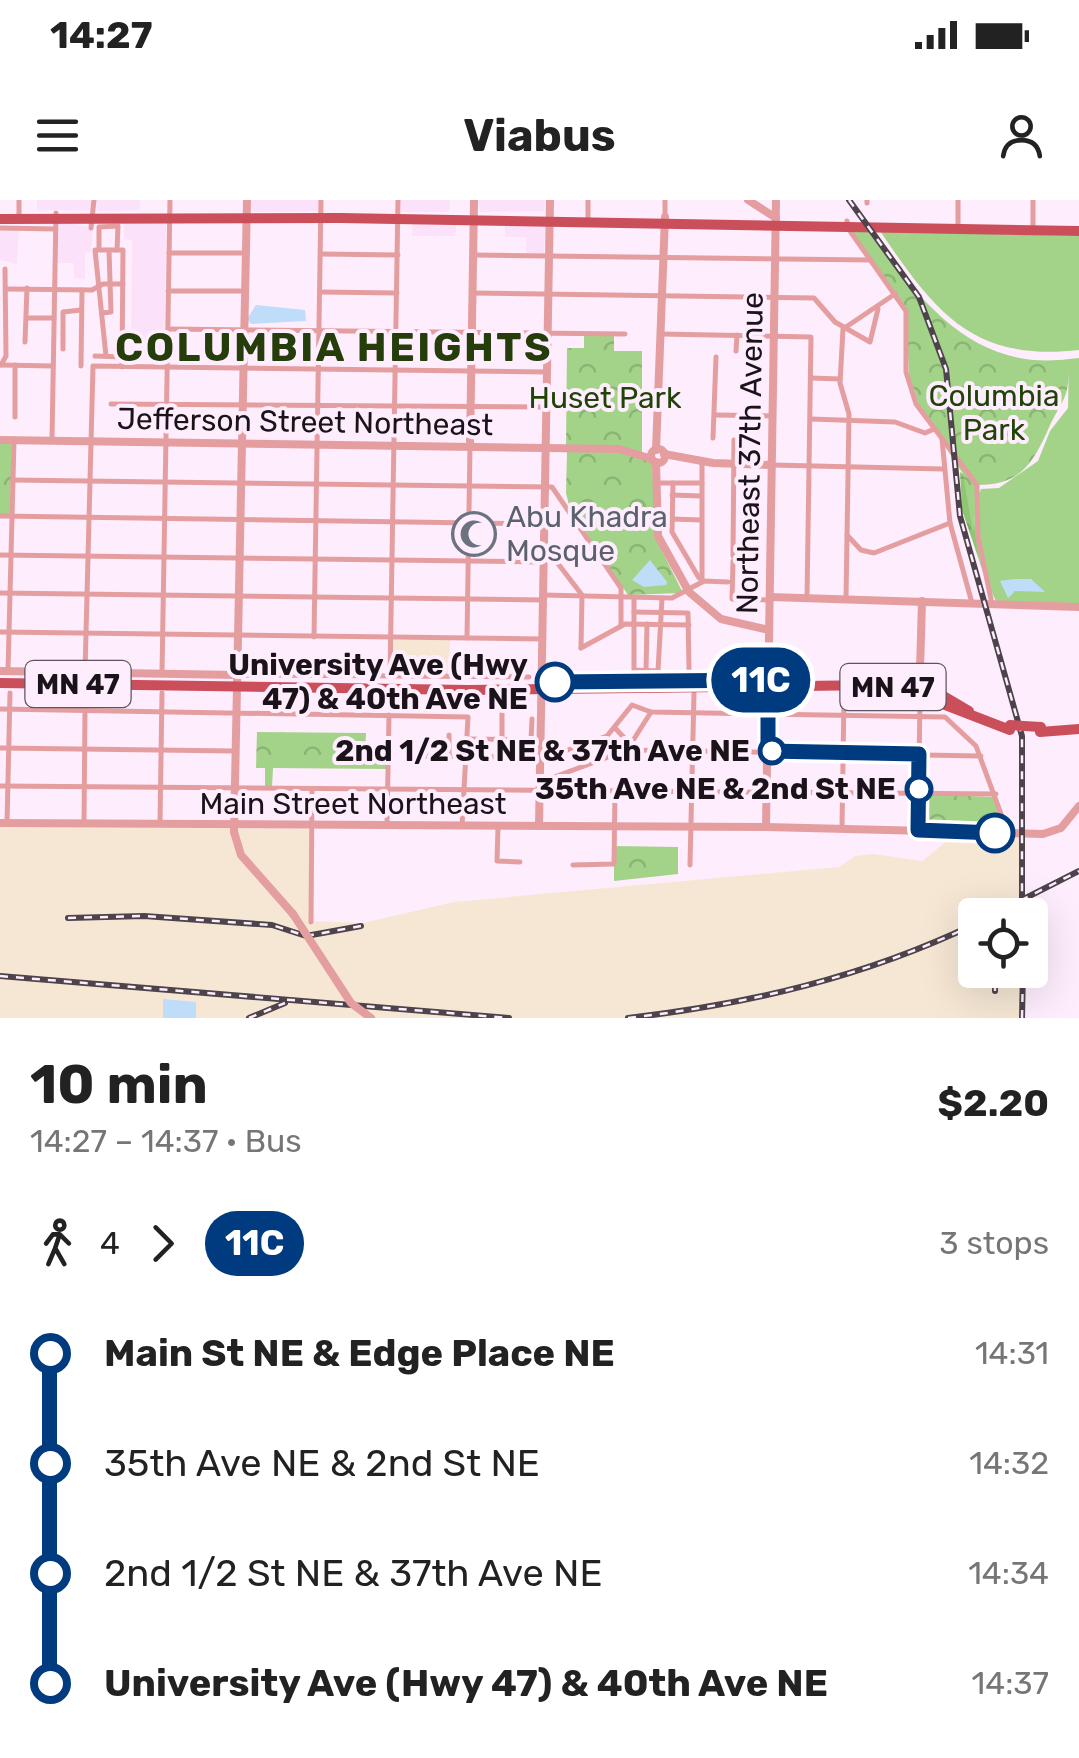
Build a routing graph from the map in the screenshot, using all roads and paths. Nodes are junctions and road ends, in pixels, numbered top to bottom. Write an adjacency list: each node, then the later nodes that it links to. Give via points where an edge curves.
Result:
1 (94, 200): 24 (street)
2 (322, 200): 16 (street)
3 (398, 200): 17 (street)
4 (474, 200): 18 (street)
5 (550, 200): 19 (street)
6 (588, 200): 20 (street)
7 (665, 200): 22 (street)
8 (748, 200): 25 (street)
9 (776, 200): 25 (street, Northeast 37th Avenue)
10 (958, 200): 27 (street)
11 (1034, 200): 28 (street)
12 (19, 210): 15 (main road); 21 (main road)
13 (170, 210): 14 (main road); 24 (main road); 34 (street)
14 (247, 210): 16 (main road); 35 (street)
15 (0, 215)
16 (321, 216): 17 (main road); 36 (street)
17 (398, 217): 18 (main road); 37 (street)
18 (474, 218): 19 (main road); 38 (street)
19 (550, 218): 20 (main road); 39 (street)
20 (588, 219): 22 (main road)
21 (56, 220): 24 (main road); 29 (street); 49 (street)
22 (664, 220): 23 (main road); 23 (main road); 40 (street)
23 (731, 220): 25 (main road); 25 (main road)
24 (92, 221)
25 (776, 221): 26 (main road); 41 (street, Northeast 37th Avenue)
26 (847, 223): 27 (main road); 42 (street)
27 (958, 226): 28 (main road); 30 (main road)
28 (1033, 226): 30 (main road)
29 (0, 228)
30 (1079, 229)
31 (97, 250): 32 (street); 33 (street, via 99,226 118,226); 46 (street)
32 (109, 250): 33 (street); 44 (street)
33 (120, 250): 45 (street)
34 (169, 252): 35 (street); 51 (street)
35 (246, 253): 52 (street)
36 (321, 254): 37 (street); 53 (street)
37 (398, 255): 54 (street)
38 (473, 256): 39 (street); 56 (street)
39 (549, 256): 40 (street); 57 (street)
40 (662, 259): 41 (street); 58 (street)
41 (776, 259): 42 (street); 59 (street, Northeast 37th Avenue)
42 (871, 260): 55 (street)
43 (5, 269): 48 (street)
44 (109, 284): 45 (street); 46 (street); 62 (street, via 111,312)
45 (123, 284): 81 (street)
46 (98, 287): 50 (street); 62 (street)
47 (27, 288): 48 (street); 49 (street); 63 (street)
48 (8, 289): 83 (street, via 6,356)
49 (55, 289): 50 (street); 64 (street)
50 (82, 290): 61 (street)
51 (168, 291): 52 (street); 66 (street)
52 (245, 291): 67 (street)
53 (320, 292): 54 (street); 69 (street)
54 (397, 293): 68 (street)
55 (896, 293): 60 (street); 108 (street, via 908,316 909,385)
56 (471, 294): 57 (street); 70 (street)
57 (548, 294): 58 (street); 71 (street)
58 (662, 296): 59 (street); 73 (street)
59 (775, 297): 65 (street, via 814,298); 75 (street, Northeast 37th Avenue)
60 (878, 309): 65 (street); 65 (street, via 870,342)
61 (81, 310): 77 (street, via 64,312); 86 (street)
62 (102, 313): 80 (street)
63 (26, 318): 64 (street); 76 (street)
64 (54, 318): 85 (street)
65 (844, 326): 95 (street)
66 (168, 329): 67 (street); 88 (street)
67 (245, 329): 69 (street); 89 (street)
68 (397, 330): 69 (street); 70 (street); 91 (street)
69 (320, 331): 90 (street)
70 (471, 332): 71 (street); 92 (street)
71 (547, 334): 72 (street); 93 (street)
72 (625, 334)
73 (661, 334): 74 (street); 122 (street)
74 (736, 335): 75 (street); 78 (street)
75 (774, 336): 94 (street, via 811,337); 104 (street, Northeast 37th Avenue)
76 (26, 342)
77 (63, 349)
78 (736, 352)
79 (95, 356): 80 (street)
80 (106, 356): 81 (street)
81 (122, 357): 87 (street)
82 (716, 357): 103 (street)
83 (0, 365): 84 (street)
84 (15, 365): 85 (street); 105 (street)
85 (53, 366): 113 (street)
86 (81, 366)
87 (122, 367): 88 (street); 115 (street, via 92,367)
88 (166, 368): 89 (street); 97 (street)
89 (244, 368): 90 (street); 98 (street)
90 (319, 368): 91 (street); 99 (street)
91 (396, 369): 92 (street); 100 (street)
92 (471, 370): 93 (street); 102 (street)
93 (546, 372): 101 (street)
94 (811, 378): 95 (street); 106 (street)
95 (840, 379): 107 (street)
96 (110, 404): 97 (street)
97 (166, 405): 98 (street); 116 (street)
98 (243, 406): 99 (street); 117 (street)
99 (318, 407): 100 (street); 118 (street)
100 (396, 407): 102 (street); 119 (street)
101 (545, 407): 102 (street); 121 (street)
102 (470, 408): 120 (street)
103 (715, 414): 104 (street); 109 (street)
104 (773, 416): 125 (street, Northeast 37th Avenue)
105 (14, 417)
106 (811, 419): 107 (street); 126 (street)
107 (848, 420): 108 (street); 127 (street)
108 (934, 429): 110 (street)
109 (713, 438)
110 (942, 438): 128 (street); 186 (street, via 977,485 978,537)
111 (0, 440): 112 (street, Jefferson Street Northeast)
112 (14, 440): 113 (street, Jefferson Street Northeast); 115 (street, Jefferson Street Northeast); 129 (street)
113 (52, 440): 115 (street, Jefferson Street Northeast)
114 (734, 440): 124 (street)
115 (90, 442): 116 (street, Jefferson Street Northeast); 130 (street)
116 (165, 443): 117 (street, Jefferson Street Northeast); 133 (street)
117 (242, 444): 118 (street, Jefferson Street Northeast); 132 (street)
118 (318, 445): 119 (street, Jefferson Street Northeast); 135 (street)
119 (395, 446): 120 (street, Jefferson Street Northeast); 136 (street)
120 (470, 446): 121 (street, Jefferson Street Northeast); 138 (street)
121 (545, 448): 122 (street, Jefferson Street Northeast); 139 (street)
122 (658, 456): 123 (street, Jefferson Street Northeast); 131 (street)
123 (702, 460): 124 (street, Jefferson Street Northeast); 137 (street)
124 (734, 464): 125 (street, Jefferson Street Northeast); 180 (street, via 732,599)
125 (772, 465): 126 (street); 180 (street, Northeast 37th Avenue)
126 (810, 466): 127 (street); 181 (street)
127 (848, 467): 128 (street); 154 (street)
128 (943, 470): 152 (street)
129 (12, 480): 130 (street); 143 (street)
130 (90, 481): 133 (street); 144 (street)
131 (658, 481): 134 (street); 167 (street, via 658,536)
132 (242, 482): 133 (street); 135 (street); 147 (street)
133 (166, 483): 145 (street)
134 (672, 483): 137 (street); 140 (street)
135 (316, 484): 136 (street); 149 (street)
136 (394, 484): 138 (street); 150 (street)
137 (702, 484): 141 (street)
138 (470, 485): 139 (street); 151 (street)
139 (544, 486): 153 (street); 178 (street, via 552,487 584,532)
140 (672, 495): 141 (street); 146 (street)
141 (702, 496): 148 (street)
142 (0, 516): 143 (street)
143 (12, 516): 144 (street); 157 (street)
144 (88, 517): 145 (street); 158 (street)
145 (165, 519): 147 (street); 159 (street)
146 (672, 519): 148 (street); 165 (street, via 674,536)
147 (241, 520): 149 (street); 160 (street)
148 (701, 520): 165 (street)
149 (316, 522): 150 (street); 161 (street)
150 (394, 522): 151 (street); 162 (street)
151 (469, 522): 153 (street); 163 (street)
152 (950, 523): 154 (street, via 874,553); 185 (street)
153 (543, 524): 155 (street)
154 (846, 535): 183 (street)
155 (543, 544): 164 (street); 171 (street)
156 (0, 555): 157 (street)
157 (11, 555): 158 (street); 169 (street)
158 (87, 557): 159 (street); 172 (street)
159 (164, 559): 160 (street); 170 (street)
160 (240, 559): 161 (street); 173 (street)
161 (315, 559): 162 (street); 174 (street)
162 (393, 559): 163 (street); 177 (street)
163 (468, 561): 164 (street); 182 (street)
164 (543, 562): 175 (street)
165 (701, 581): 166 (street); 167 (street)
166 (728, 582)
167 (689, 592): 179 (street); 195 (street, via 721,619)
168 (0, 593): 169 (street)
169 (10, 594): 172 (street); 197 (street)
170 (163, 595): 172 (street); 173 (street); 199 (street)
171 (582, 595): 175 (street); 178 (street); 194 (street, via 581,648)
172 (86, 596): 198 (street)
173 (239, 596): 174 (street); 200 (street)
174 (315, 597): 177 (street); 201 (street)
175 (542, 597): 182 (street); 204 (street)
176 (634, 597): 178 (street); 179 (street); 188 (street)
177 (392, 598): 182 (street); 202 (street)
178 (622, 598): 194 (street)
179 (662, 598): 189 (street)
180 (770, 598): 181 (street); 195 (street, Northeast 37th Avenue)
181 (807, 598): 183 (street)
182 (468, 599): 203 (street)
183 (846, 599): 184 (street)
184 (922, 601): 185 (street); 206 (street)
185 (972, 603): 186 (street)
186 (992, 604): 187 (street)
187 (1079, 607)
188 (634, 612): 189 (street); 190 (street)
189 (662, 612): 192 (street); 193 (street, via 688,613)
190 (634, 624): 191 (street); 194 (street); 207 (street, via 634,670)
191 (648, 624): 192 (street); 207 (street)
192 (662, 624): 193 (street); 207 (street, via 660,668)
193 (689, 625): 205 (street)
194 (621, 626)
195 (770, 630): 215 (street, Northeast 37th Avenue)
196 (0, 632): 197 (street)
197 (9, 632): 198 (street); 210 (street)
198 (85, 634): 199 (street); 208 (street)
199 (162, 635): 200 (street); 209 (street)
200 (238, 636): 201 (street); 214 (street)
201 (314, 637): 202 (street)
202 (391, 638): 203 (street); 211 (street)
203 (466, 638): 204 (street)
204 (542, 639): 216 (street)
205 (689, 669)
206 (920, 670): 213 (main road, via 914,680); 225 (main road, via 925,686)
207 (646, 671)
208 (85, 672): 209 (street); 210 (street)
209 (162, 674): 214 (street)
210 (2, 675): 214 (main road, MN 47)
211 (390, 676): 212 (street); 214 (street)
212 (529, 676)
213 (874, 679): 215 (main road, MN 47); 225 (main road, MN 47, via 912,686)
214 (237, 681): 216 (main road, MN 47); 227 (street)
215 (768, 683): 216 (main road, MN 47); 230 (street, Northeast 37th Avenue); 237 (main road, MN 47, via 899,688)
216 (541, 685): 242 (street)
217 (10, 693): 223 (street)
218 (162, 693): 226 (street)
219 (694, 694): 229 (street)
220 (844, 696): 232 (street)
221 (920, 700): 234 (street)
222 (0, 709): 223 (street)
223 (10, 709): 224 (street); 244 (street)
224 (85, 710): 226 (street); 246 (street)
225 (969, 711): 237 (main road, MN 47)
226 (162, 712): 227 (street); 247 (street)
227 (236, 712): 233 (street); 248 (street)
228 (651, 712): 229 (street); 238 (street, via 632,705); 245 (street)
229 (693, 712): 230 (street); 249 (street)
230 (768, 712): 232 (street); 250 (street, Northeast 37th Avenue)
231 (502, 714): 241 (street)
232 (844, 714): 234 (street); 251 (street)
233 (389, 715): 240 (street, via 468,717); 265 (street)
234 (920, 716): 252 (street); 254 (street, via 945,717)
235 (532, 719): 242 (street)
236 (1079, 726): 237 (main road, MN 47, bridge)
237 (1010, 727)
238 (615, 728): 245 (street); 258 (street)
239 (448, 735): 255 (street)
240 (468, 739): 241 (street); 257 (street)
241 (502, 740): 242 (street)
242 (536, 740): 258 (street)
243 (0, 748): 244 (street)
244 (9, 748): 246 (street); 259 (street)
245 (631, 748): 249 (street); 261 (street)
246 (84, 750): 247 (street); 260 (street)
247 (162, 750): 248 (street); 262 (street)
248 (236, 751): 263 (street)
249 (692, 751): 250 (street); 268 (street)
250 (768, 751): 251 (street); 269 (street, Northeast 37th Avenue)
251 (843, 753): 252 (street); 270 (street)
252 (919, 754): 254 (street); 271 (street)
253 (410, 756): 255 (street)
254 (981, 756): 272 (street)
255 (449, 757): 257 (street)
256 (518, 757): 257 (street)
257 (467, 758): 266 (street)
258 (540, 760): 261 (street)
259 (4, 786): 260 (street); 274 (street)
260 (84, 786): 262 (street); 275 (street)
261 (540, 786): 266 (street); 267 (street); 279 (street)
262 (161, 788): 263 (street); 276 (street)
263 (236, 788): 264 (street); 280 (street)
264 (312, 788): 265 (street); 281 (street)
265 (388, 789): 266 (street); 282 (street)
266 (464, 789): 277 (street)
267 (615, 789): 268 (street); 283 (street)
268 (691, 790): 269 (street); 285 (street)
269 (767, 790): 270 (street); 284 (street, Northeast 37th Avenue)
270 (842, 791): 271 (street); 286 (street)
271 (918, 793): 272 (street); 287 (street)
272 (996, 794): 288 (street)
273 (1079, 806): 288 (street, Main Street Northeast, via 1054,832)
274 (4, 823): 275 (street, Main Street Northeast)
275 (84, 824): 276 (street, Main Street Northeast)
276 (160, 825): 280 (street, Main Street Northeast)
277 (462, 826): 278 (street, Main Street Northeast); 282 (street, Main Street Northeast)
278 (498, 826): 279 (street, Main Street Northeast); 289 (street, via 497,861)
279 (539, 826): 283 (street, Main Street Northeast)
280 (236, 827): 281 (street, Main Street Northeast); 293 (street, bridge, via 247,862)
281 (311, 827): 282 (street, Main Street Northeast); 292 (street)
282 (388, 827)
283 (615, 827): 285 (street, Main Street Northeast); 290 (street, via 614,864)
284 (766, 827): 285 (street, Main Street Northeast); 286 (street, Main Street Northeast)
285 (690, 828): 291 (street)
286 (842, 828): 287 (street, Main Street Northeast)
287 (918, 830): 288 (street, Main Street Northeast)
288 (1008, 833)
289 (520, 862)
290 (574, 864)
291 (690, 865)
292 (311, 922)
293 (371, 1018)

